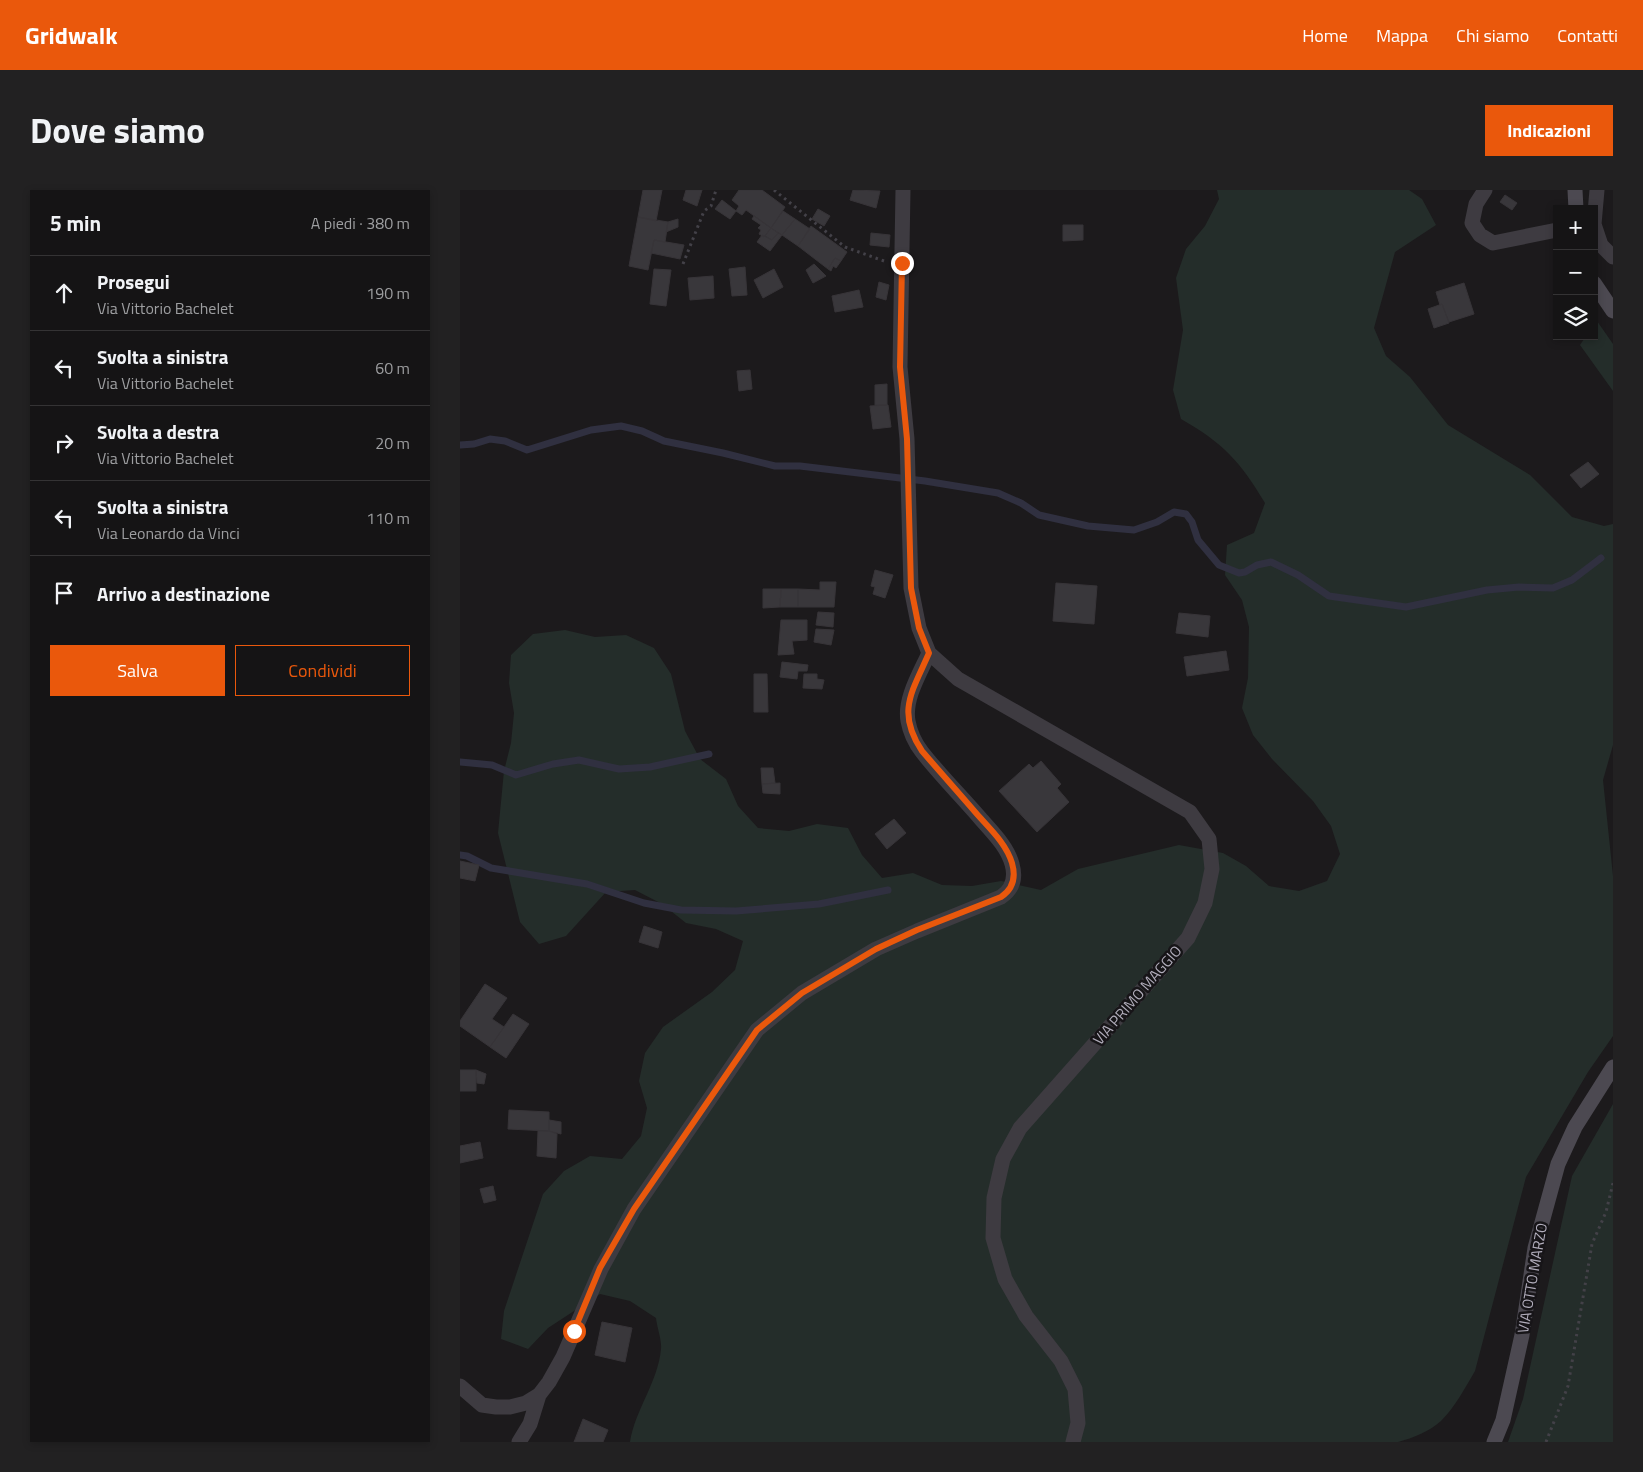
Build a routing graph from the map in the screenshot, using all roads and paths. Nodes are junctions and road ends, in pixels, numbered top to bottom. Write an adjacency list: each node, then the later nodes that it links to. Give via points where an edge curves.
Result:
1 (716, 190): 11 (path)
2 (774, 190): 10 (path, via 845,247 884,261)
3 (903, 190): 10 (street)
4 (1484, 190): 8 (street, via 1476,204 1472,223 1480,235 1493,242)
5 (1575, 190): 7 (main road)
6 (1597, 190): 9 (street, via 1594,224 1601,245)
7 (1576, 205)
8 (1553, 231)
9 (1613, 257)
10 (902, 263): 14 (street, via 900,367 907,439 911,588 919,628)
11 (683, 264)
12 (1598, 288): 13 (main road)
13 (1613, 311)
14 (929, 653): 18 (street, via 908,703 910,730 922,751 1002,844 1012,863 1012,887 1001,897 876,949 802,993 757,1030 634,1209 600,1268 563,1357); 20 (street, VIA PRIMO MAGGIO, via 958,679 1190,812 1209,839 1212,869 1205,903 1188,938 1020,1128 1003,1159 994,1198 993,1238 1005,1279 1026,1316 1061,1361 1075,1389 1078,1423)
15 (1613, 1067): 21 (main road, VIA OTTO MARZO, via 1575,1127 1558,1164 1535,1248 1522,1335 1503,1420)
16 (1613, 1183): 22 (path, via 1606,1212 1592,1244 1568,1386)
17 (460, 1386): 18 (street, via 482,1405 496,1408 510,1408)
18 (539, 1395): 19 (street, via 530,1424)
19 (519, 1442)
20 (1073, 1442)
21 (1494, 1442)
22 (1546, 1442)

